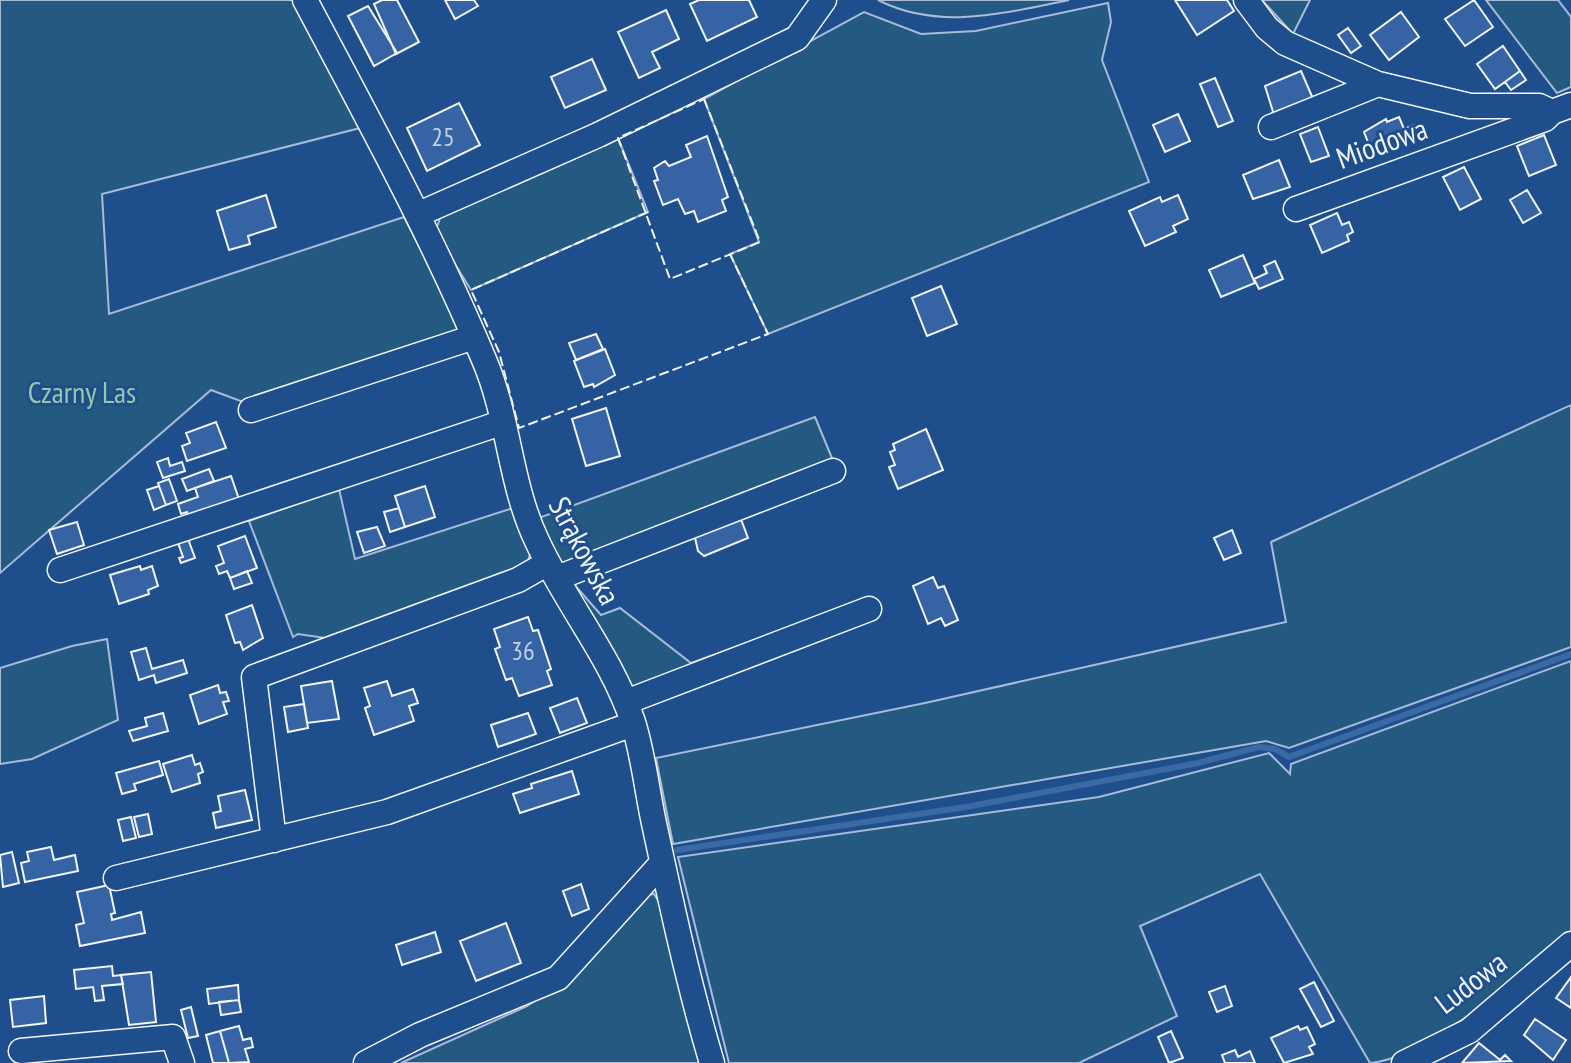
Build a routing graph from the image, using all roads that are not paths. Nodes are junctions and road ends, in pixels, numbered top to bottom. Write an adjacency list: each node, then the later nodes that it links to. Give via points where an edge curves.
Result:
1 (306, 0): 10 (street, Strąkowska)
2 (824, 0): 10 (street, via 797,38)
3 (1246, 0): 4 (street, Miodowa, via 1285,43)
4 (1378, 84): 5 (street, Miodowa); 7 (street, Miodowa)
5 (1493, 108): 6 (street, Miodowa); 8 (street)
6 (1561, 108): 8 (street, Miodowa)
7 (1271, 127)
8 (1489, 139): 9 (street, Miodowa)
9 (1296, 209)
10 (419, 214): 11 (street, Strąkowska)
11 (474, 337): 12 (street); 13 (street, Strąkowska)
12 (251, 410)
13 (501, 423): 15 (street); 16 (street, Strąkowska, via 525,513)
14 (833, 471): 16 (street)
15 (60, 570)
16 (553, 570): 18 (street, Strąkowska); 19 (street, via 254,677)
17 (869, 609): 18 (street)
18 (630, 713): 19 (street, via 387,812); 20 (street, Strąkowska)
19 (274, 840): 21 (street)
20 (662, 863): 25 (street, via 558,978); 26 (street, Strąkowska)
21 (116, 878)
22 (1571, 944): 27 (street, Ludowa, via 1469,1031)
23 (21, 1051): 24 (street, via 173,1037)
24 (182, 1063)
25 (366, 1063)
26 (712, 1063)
27 (1404, 1063)

